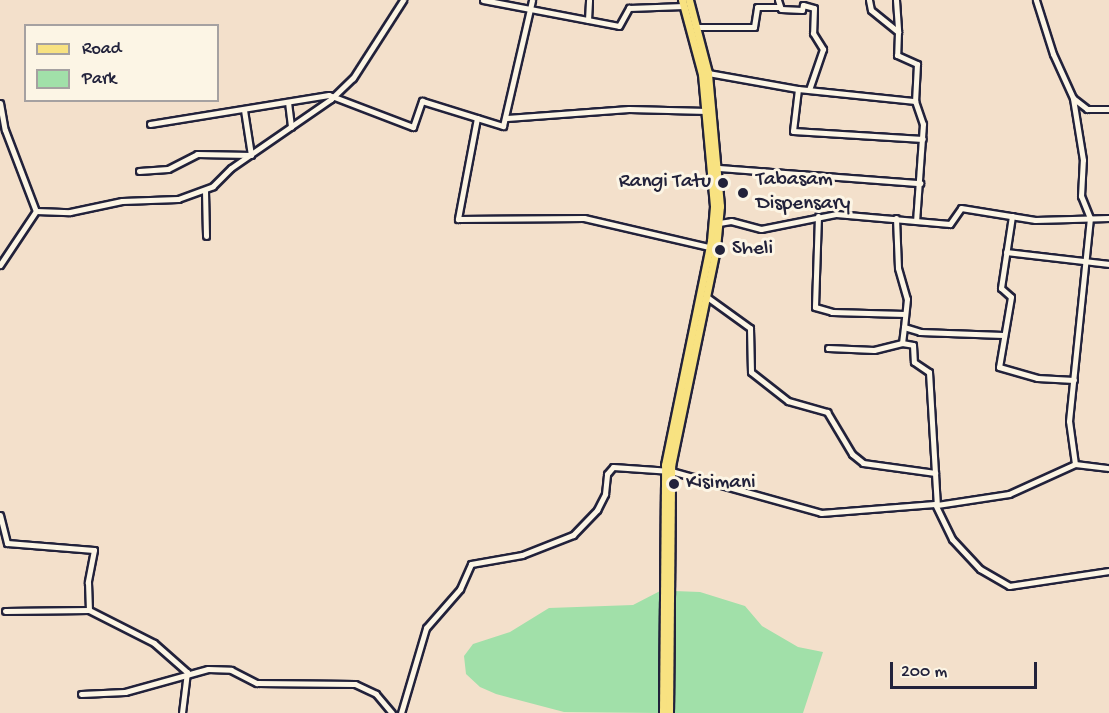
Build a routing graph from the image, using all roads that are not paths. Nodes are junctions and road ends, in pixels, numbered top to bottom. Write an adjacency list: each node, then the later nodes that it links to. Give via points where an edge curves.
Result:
1 (403, 0): 19 (street, via 353,78)
2 (483, 0): 11 (street)
3 (532, 0): 11 (street)
4 (589, 0): 12 (street)
5 (778, 0): 10 (street)
6 (868, 0): 14 (street, via 871,10)
7 (896, 0): 14 (street)
8 (1036, 0): 18 (street, via 1053,54)
9 (685, 2): 12 (street, via 629,8 619,26); 13 (main road); 25 (main road)
10 (778, 7): 13 (street, via 757,7 754,27); 17 (street, via 814,8 813,33 823,49)
11 (530, 10): 12 (street); 27 (street)
12 (588, 20)
13 (697, 27): 15 (main road)
14 (898, 32): 20 (street, via 897,55 917,64)
15 (708, 73): 16 (street); 32 (main road)
16 (798, 89): 17 (street); 30 (street, via 794,131)
17 (809, 90): 20 (street)
18 (1073, 98): 23 (street, via 1087,109); 39 (street, via 1083,160 1081,196)
19 (331, 99): 21 (street, via 329,95); 26 (street, via 413,127 422,101); 29 (street)
20 (915, 101): 30 (street, via 923,124)
21 (288, 102): 24 (street); 29 (street)
22 (0, 103): 36 (street, via 5,130)
23 (1109, 109)
24 (244, 110): 28 (street); 31 (street)
25 (707, 111): 27 (street, via 628,110); 45 (main road)
26 (477, 118): 27 (street, via 503,126); 45 (street, via 458,219 584,218)
27 (507, 118)
28 (150, 124)
29 (291, 127): 31 (street)
30 (923, 139): 34 (street)
31 (250, 155): 33 (street, via 196,154 168,169); 35 (street)
32 (719, 168): 34 (street); 43 (main road)
33 (139, 171)
34 (920, 183): 42 (street)
35 (205, 191): 36 (street, via 178,199 122,201 70,212); 44 (street)
36 (36, 211): 49 (street)
37 (818, 216): 41 (street); 43 (street, via 761,229 731,221); 51 (street, via 815,306 832,312)
38 (1012, 216): 39 (street, via 1035,220); 42 (street, via 961,207 950,225); 46 (street)
39 (1090, 218): 40 (street); 47 (street)
40 (1109, 218)
41 (896, 219): 42 (street); 51 (street, via 895,242 907,298)
42 (916, 221)
43 (719, 224): 45 (main road)
44 (206, 236)
45 (713, 248): 50 (main road); 59 (main road)
46 (1006, 252): 47 (street); 53 (street, via 1001,288 1011,297)
47 (1086, 261): 48 (street); 56 (street)
48 (1109, 264)
49 (0, 266)
50 (706, 297): 59 (main road); 60 (street, via 750,328 751,372 788,401 827,412 852,453 864,463)
51 (905, 315): 52 (street)
52 (904, 327): 53 (street, via 920,332); 54 (street)
53 (1003, 335): 56 (street, via 1000,369 1037,378)
54 (902, 343): 55 (street, via 874,350); 60 (street, via 914,345 914,362 929,372)
55 (828, 348)
56 (1074, 380): 57 (street, via 1069,421)
57 (1075, 464): 58 (street); 61 (street, via 1009,494)
58 (1109, 468)
59 (668, 471): 61 (street, via 821,513); 64 (main road); 71 (street, via 610,468 597,510 573,535 522,555 471,564 460,589 426,628)
60 (935, 473): 61 (street)
61 (937, 505): 63 (street, via 952,539 980,569 1009,586)
62 (0, 515): 65 (street, via 7,543 94,550 88,582)
63 (1109, 571)
64 (667, 589): 72 (main road); 73 (main road)
65 (89, 610): 66 (street); 67 (street, via 154,643)
66 (5, 611)
67 (187, 672): 68 (street, via 125,692); 69 (street, via 182,687); 70 (street, via 231,670 257,683 355,684 376,694)
68 (81, 694)
69 (182, 713)
70 (392, 713)
71 (401, 713)
72 (663, 713)
73 (669, 713)

